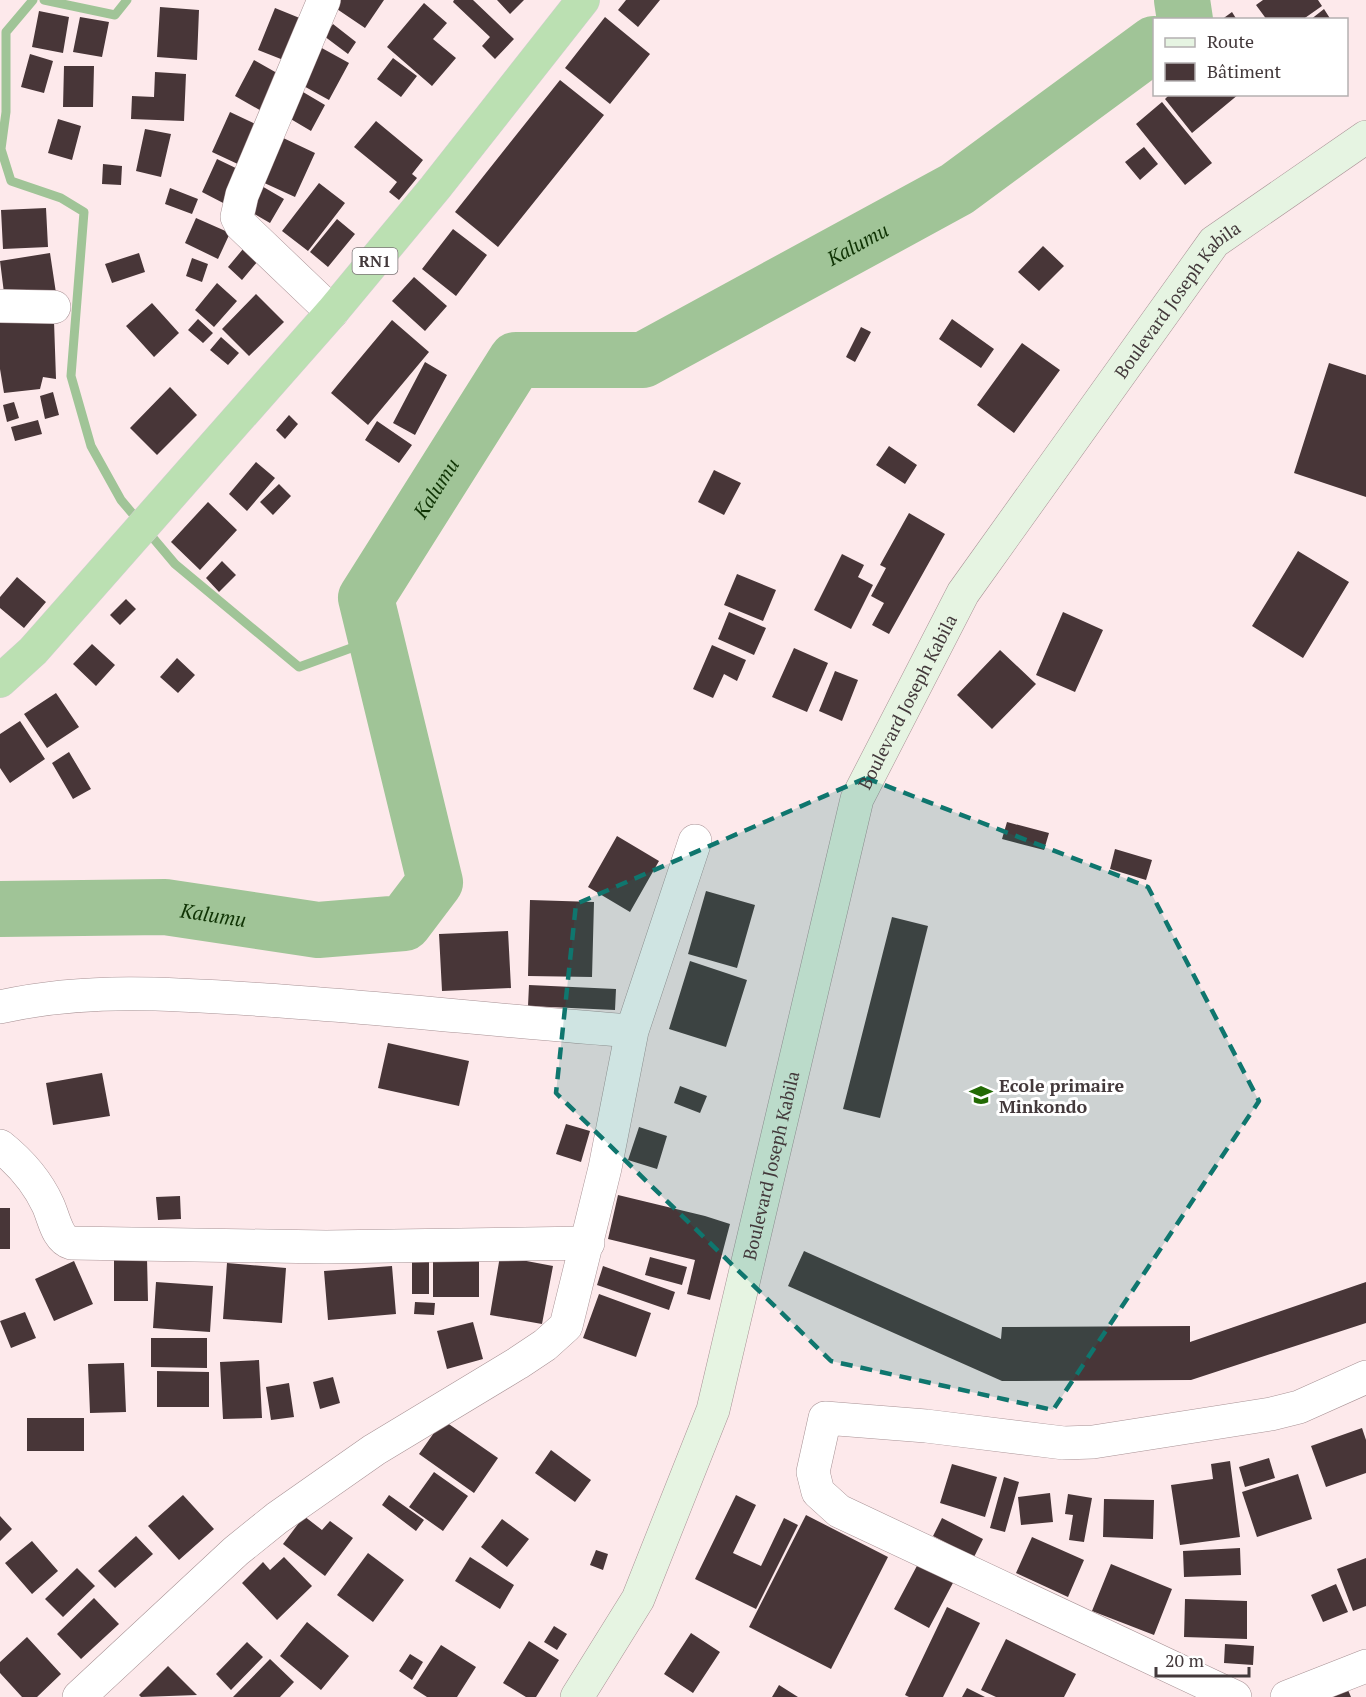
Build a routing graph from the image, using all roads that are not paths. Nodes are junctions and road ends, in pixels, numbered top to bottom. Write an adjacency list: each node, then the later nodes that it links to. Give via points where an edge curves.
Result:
1 (324, 0): 6 (street, via 257,156 237,217)
2 (583, 0): 6 (highway, RN1, via 435,189)
3 (1366, 137): 16 (main road, Boulevard Joseph Kabila, via 1214,242 963,593 856,799 713,1410 638,1599)
4 (0, 306): 5 (street)
5 (54, 307)
6 (332, 312): 7 (highway, RN1, via 33,651)
7 (0, 681)
8 (695, 841): 10 (street)
9 (0, 1007): 10 (street, via 36,999 113,994 195,995)
10 (632, 1031): 12 (street)
11 (0, 1146): 12 (street, via 26,1170 60,1234 71,1243 326,1247)
12 (588, 1243): 15 (street, via 566,1326 518,1363 374,1450 277,1518 227,1558)
13 (1366, 1377): 17 (street, via 1299,1407 1271,1414 1093,1442 1064,1443 825,1418 813,1472 818,1491 839,1511)
14 (1366, 1666): 18 (street)
15 (79, 1697)
16 (577, 1697)
17 (1235, 1697)
18 (1287, 1697)

